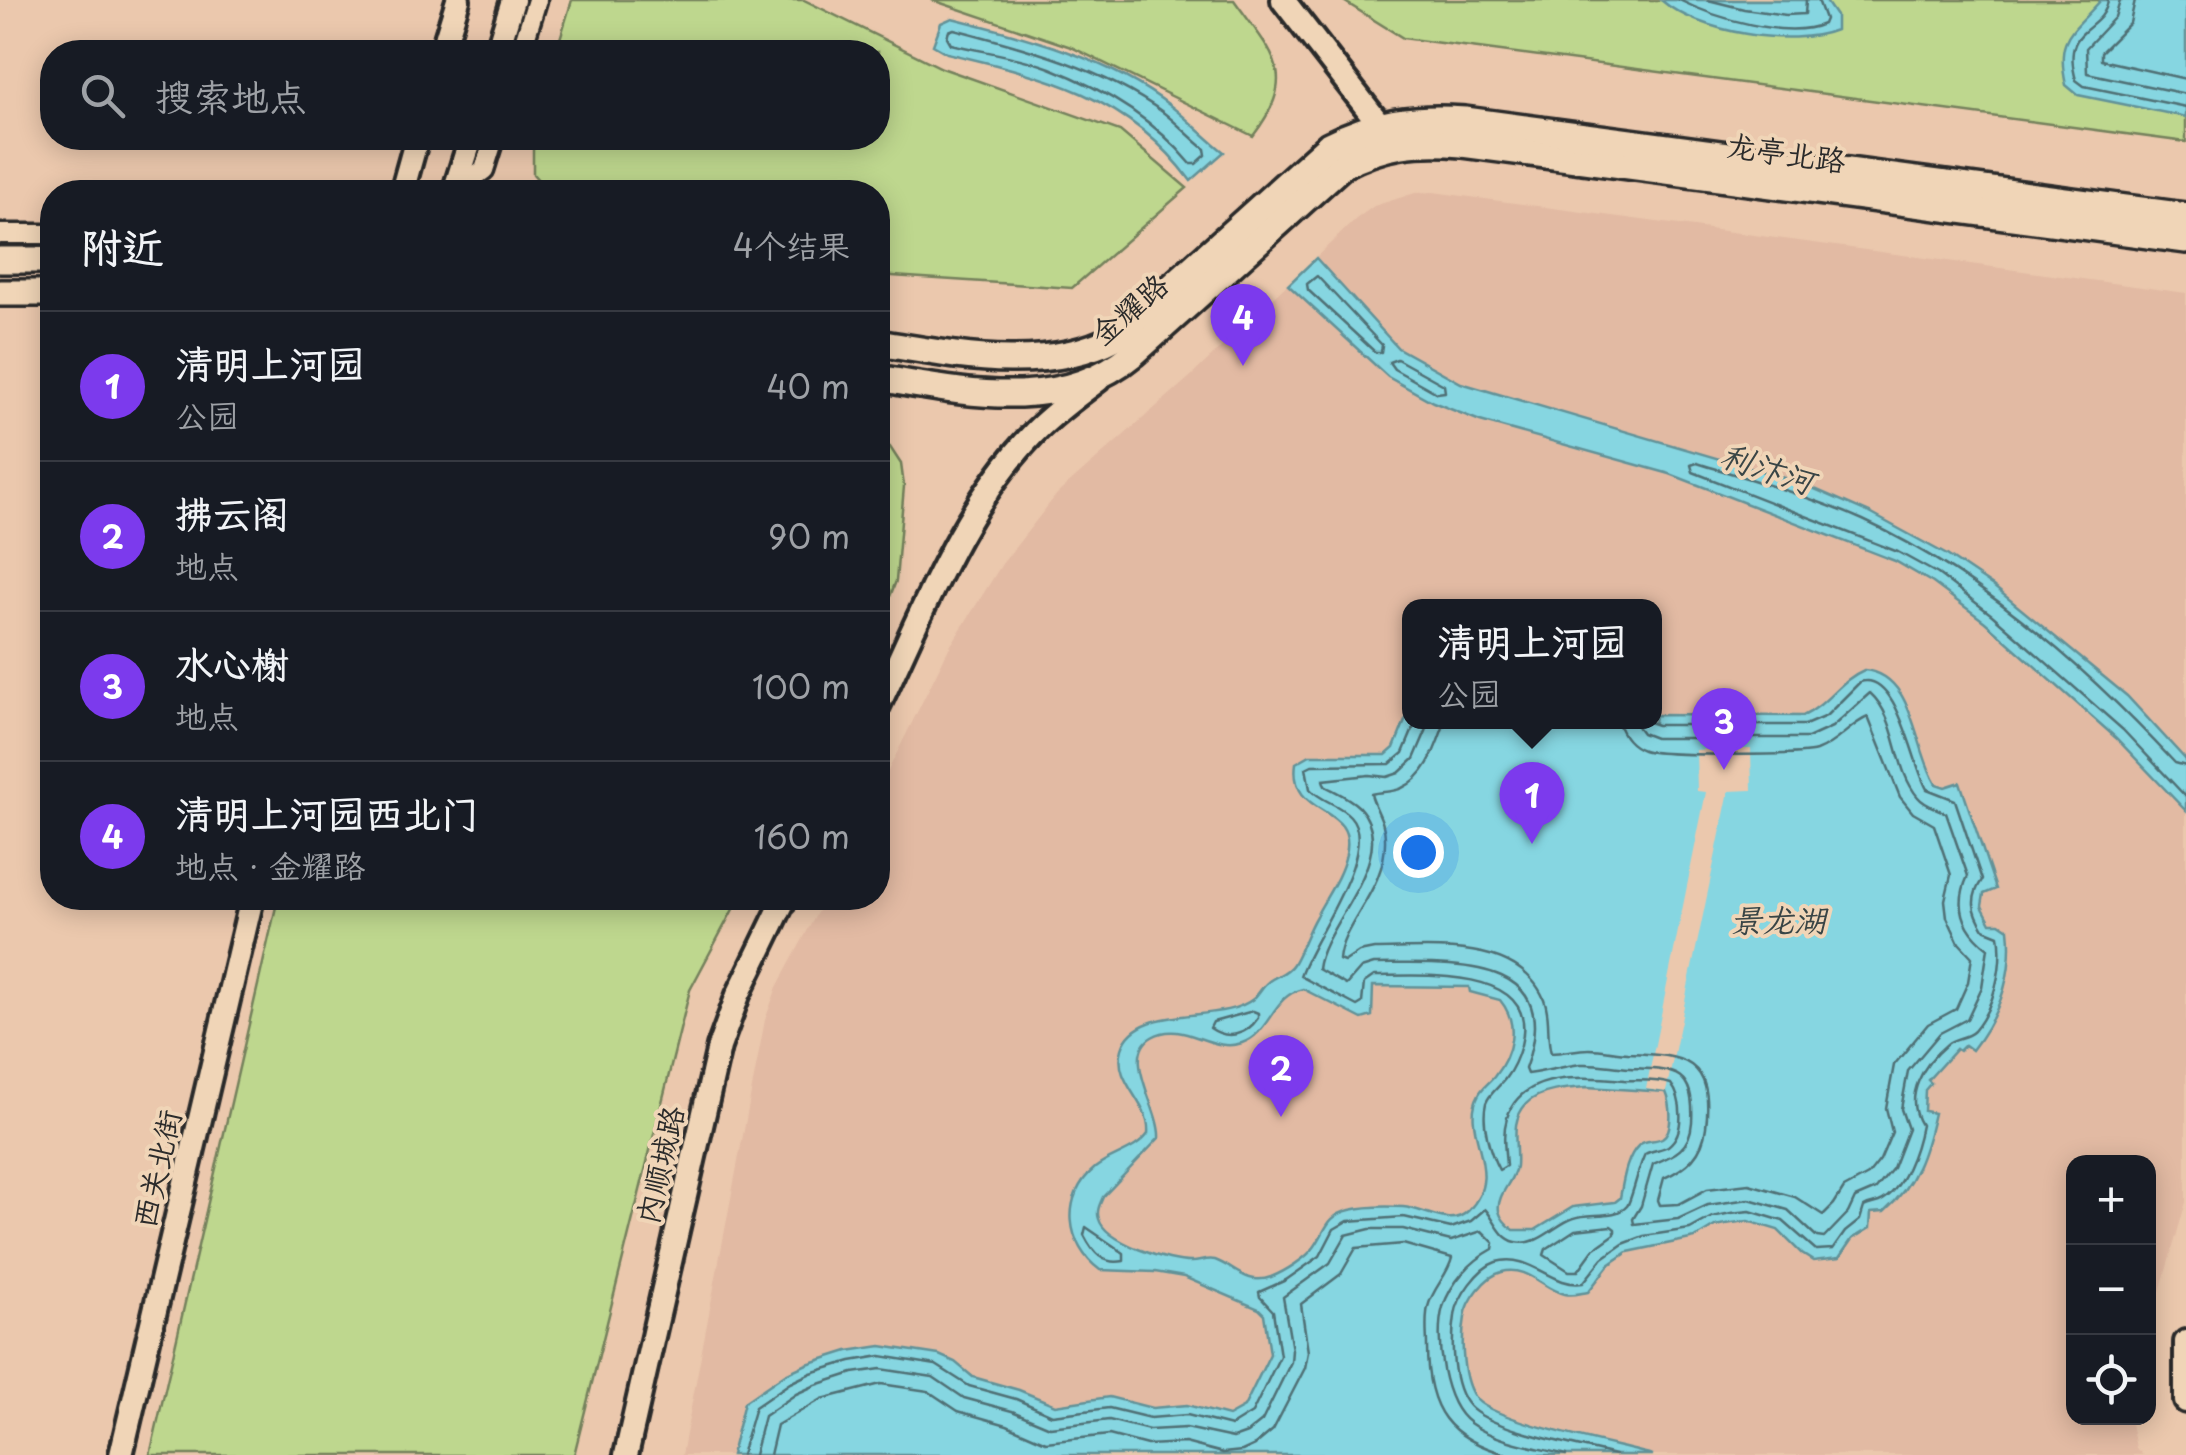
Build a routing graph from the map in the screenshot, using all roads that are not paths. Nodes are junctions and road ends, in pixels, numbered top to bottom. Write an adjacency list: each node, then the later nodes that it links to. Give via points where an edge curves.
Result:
1 (458, 0): 5 (street)
2 (512, 0): 6 (street)
3 (538, 0): 7 (street)
4 (1282, 0): 8 (street)
5 (446, 40)
6 (500, 40)
7 (525, 40)
8 (1384, 139): 15 (main road, 龙亭北路, via 1412,118 1465,120); 18 (main road, 龙亭北路); 23 (main road, 金耀路, via 1356,131 1330,145 1098,346 1051,356 984,358); 24 (main road, 金耀路, via 1343,165)
9 (414, 150): 12 (street)
10 (467, 150): 13 (street)
11 (490, 150): 14 (street, via 484,170)
12 (405, 180)
13 (458, 180)
14 (470, 180)
15 (2186, 216)
16 (0, 234): 17 (street)
17 (40, 234)
18 (2186, 240)
19 (0, 260): 20 (main road)
20 (40, 260)
21 (0, 293): 22 (main road)
22 (40, 293)
23 (890, 345)
24 (1100, 378): 25 (main road, 金耀路, via 1071,389 1021,394); 26 (street, via 1033,434 994,481)
25 (890, 380)
26 (890, 681)
27 (249, 910): 31 (street, 西关北街)
28 (778, 910): 32 (street, 内顺城路, via 719,1048)
29 (2186, 1342): 30 (street)
30 (2186, 1402)
31 (121, 1455)
32 (626, 1455)

